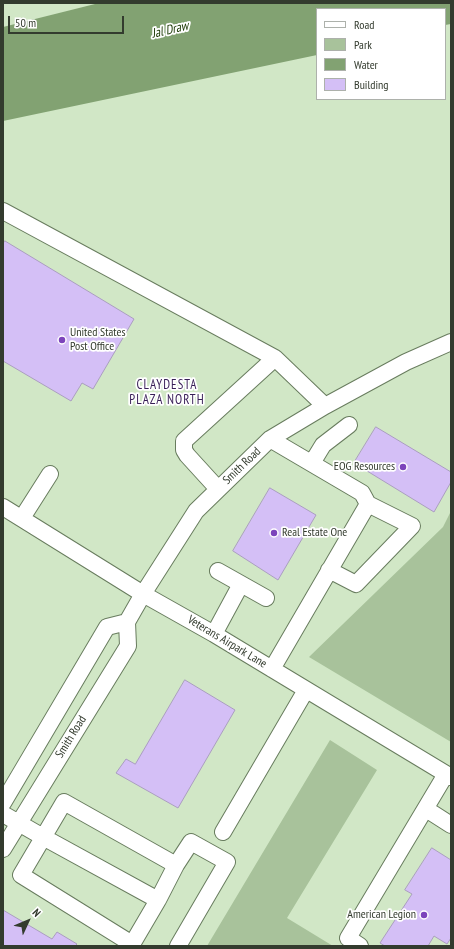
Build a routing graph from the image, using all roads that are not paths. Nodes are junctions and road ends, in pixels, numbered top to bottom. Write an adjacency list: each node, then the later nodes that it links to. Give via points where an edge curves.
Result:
1 (3, 211): 3 (street)
2 (451, 342): 4 (street, Smith Road, via 406,362)
3 (275, 358): 4 (street); 9 (street, via 184,441 186,455)
4 (325, 406): 6 (street, Smith Road)
5 (349, 425): 7 (street, via 323,445)
6 (270, 439): 7 (street); 9 (street, Smith Road)
7 (312, 463): 10 (street, via 362,493)
8 (50, 474): 12 (street)
9 (218, 489): 16 (street, Smith Road, via 196,511)
10 (368, 504): 13 (street); 13 (street, via 412,526 356,584)
11 (3, 507): 12 (street, Veterans Airpark Lane)
12 (22, 518): 16 (street, Veterans Airpark Lane)
13 (330, 570): 20 (street)
14 (218, 571): 15 (street)
15 (241, 584): 17 (street); 19 (street)
16 (143, 594): 18 (street, Smith Road); 19 (street, Veterans Airpark Lane)
17 (266, 598)
18 (127, 622): 23 (street, Smith Road, via 108,627); 26 (street, Smith Road, via 128,646)
19 (214, 634): 20 (street, Veterans Airpark Lane)
20 (272, 669): 21 (street, Veterans Airpark Lane)
21 (306, 690): 22 (street, Veterans Airpark Lane); 28 (street)
22 (449, 776): 24 (street)
23 (3, 802)
24 (426, 809): 27 (street); 35 (street, via 348,938)
25 (3, 814): 26 (street)
26 (18, 823): 29 (street); 30 (street, Smith Road)
27 (451, 825)
28 (223, 832)
29 (43, 837): 31 (street, via 64,802); 32 (street); 33 (street, via 21,875)
30 (3, 849)
31 (176, 865): 32 (street); 34 (street, via 191,842 227,862)
32 (158, 900): 33 (street)
33 (132, 945)
34 (178, 946)
35 (360, 946)

